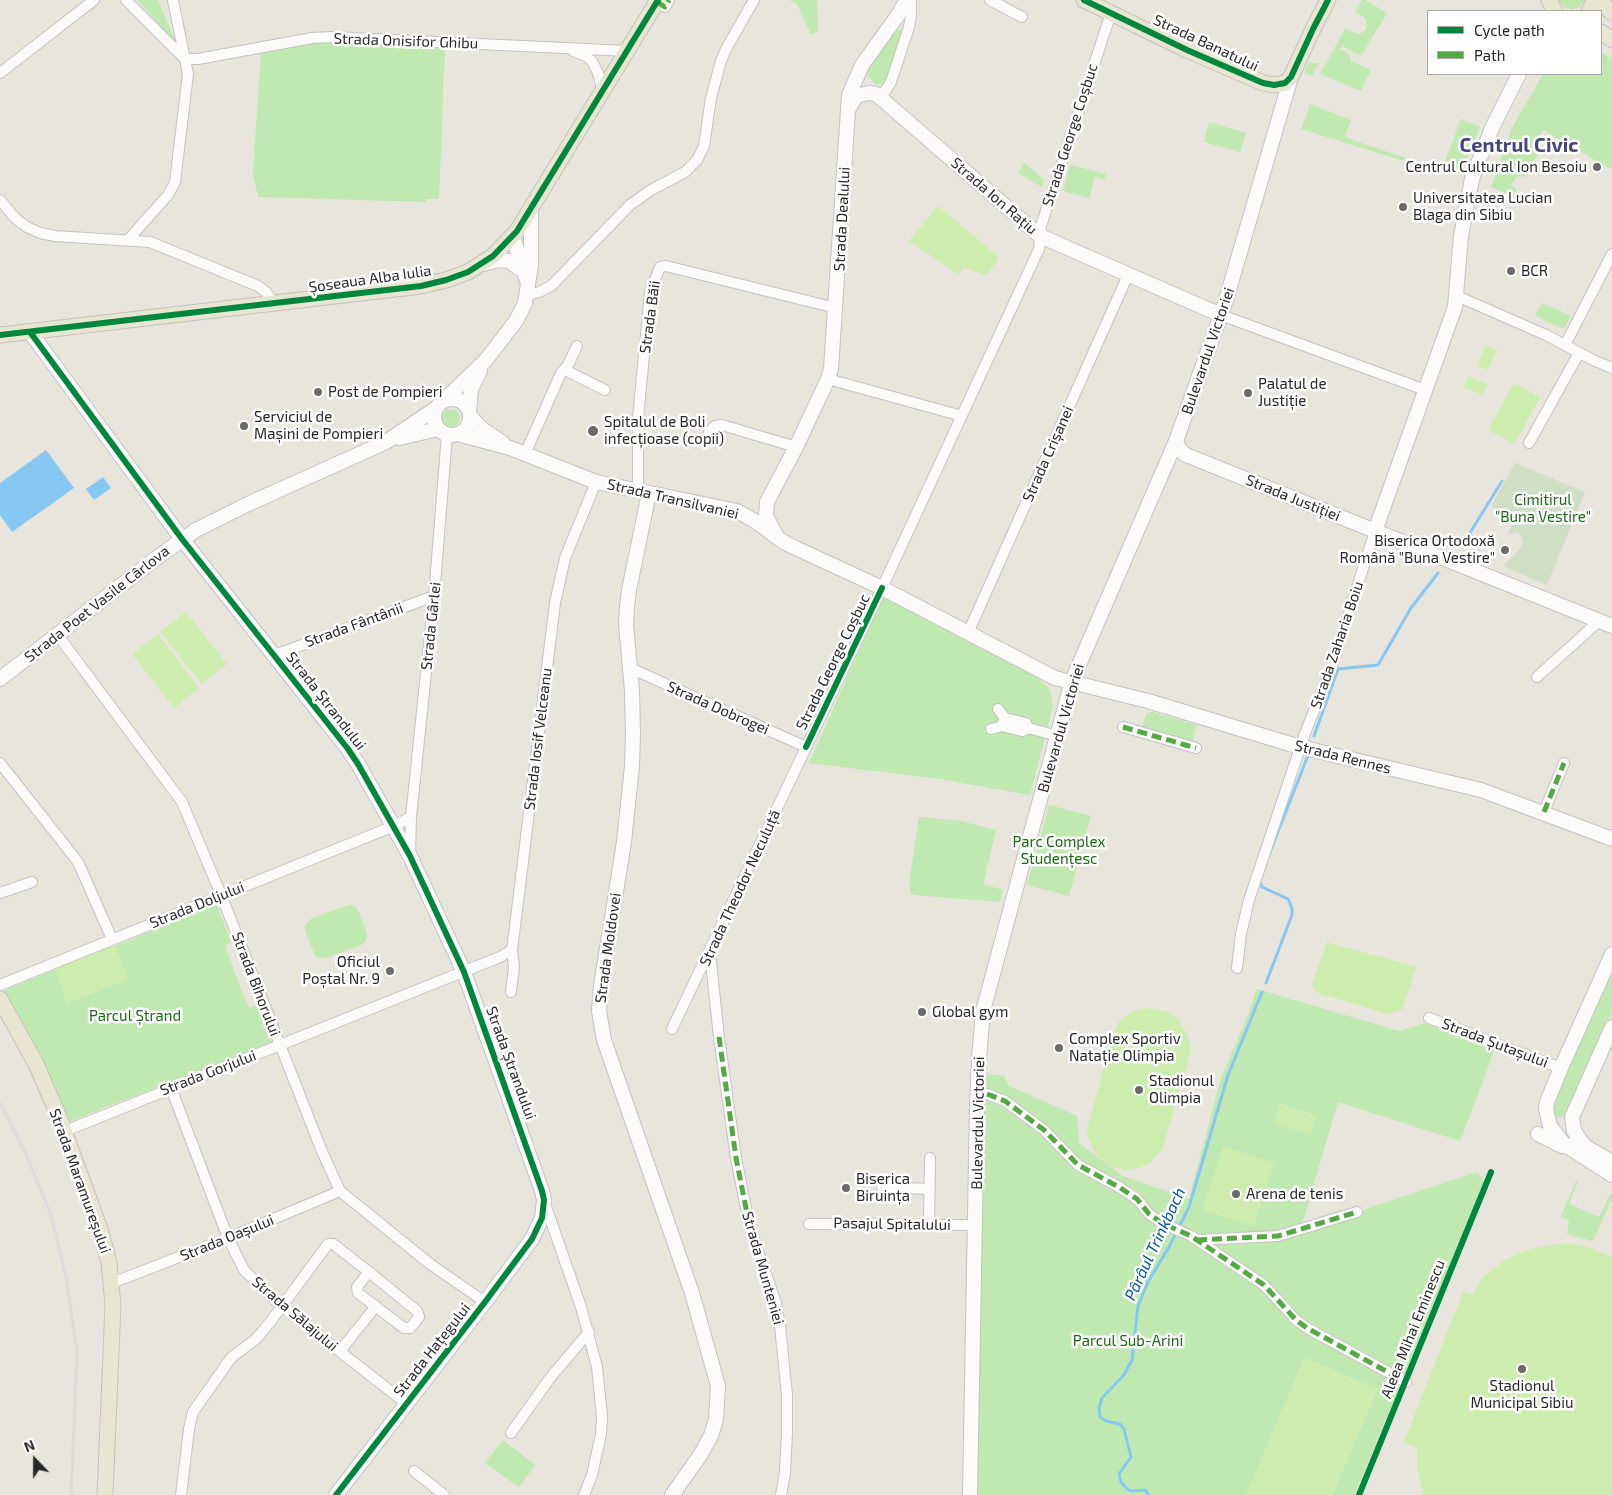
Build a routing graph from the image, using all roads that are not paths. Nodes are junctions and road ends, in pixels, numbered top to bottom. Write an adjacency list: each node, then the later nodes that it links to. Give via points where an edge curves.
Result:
1 (94, 0): 17 (street)
2 (126, 0): 16 (street)
3 (173, 0): 16 (street)
4 (754, 0): 31 (street, via 721,61 711,98 704,146 697,160 685,172 630,205 551,286 539,292)
5 (909, 0): 21 (street, via 909,27 891,82 884,93); 22 (street, Strada Dealului, via 857,74 849,95)
6 (990, 0): 13 (street)
7 (1084, 0): 11 (main road, Strada Banatului)
8 (1328, 0): 18 (main road, Bulevardul Victoriei)
9 (1599, 0): 12 (main road)
10 (657, 3): 15 (main road, Șoseaua Alba Iulia)
11 (1110, 13): 18 (main road, Strada Banatului, via 1263,83 1280,84); 25 (street, Strada George Coșbuc)
12 (1612, 13)
13 (1022, 17)
14 (560, 48): 15 (street, Strada Onisifor Ghibu); 16 (street, Strada Onisifor Ghibu, via 331,37); 20 (street, via 578,52 592,61)
15 (628, 51): 20 (main road, Șoseaua Alba Iulia)
16 (186, 60): 27 (street, via 187,85 174,186)
17 (0, 73)
18 (1292, 77): 35 (street, Bulevardul Victoriei)
19 (1520, 77): 32 (street, Strada Zaharia Boiu, via 1492,128 1472,179 1462,230)
20 (603, 92): 24 (main road, Șoseaua Alba Iulia)
21 (876, 94): 22 (street, via 865,93 854,98); 25 (street, Strada Ion Rațiu)
22 (847, 116): 34 (street, Strada Dealului)
23 (0, 200): 27 (street, via 15,218 40,233)
24 (531, 210): 26 (main road, Șoseaua Alba Iulia); 31 (street, via 531,266)
25 (1040, 236): 30 (street, Strada Ion Rațiu); 49 (street, Strada George Coșbuc, via 1039,249)
26 (513, 237): 29 (main road, Șoseaua Alba Iulia); 31 (street)
27 (128, 240): 33 (street, via 150,242 258,286)
28 (1610, 258): 38 (street)
29 (483, 264): 31 (street, via 509,261); 33 (main road, Șoseaua Alba Iulia, via 446,280 421,286)
30 (1128, 275): 35 (street, Strada Ion Rațiu); 68 (street, Strada Crișanei)
31 (526, 283): 41 (street, via 525,304)
32 (1457, 296): 38 (street); 46 (street, Strada Zaharia Boiu)
33 (274, 304): 36 (main road, Șoseaua Alba Iulia)
34 (836, 308): 44 (street, Strada Dealului); 59 (street, Strada Băii, via 660,267 650,292 638,418)
35 (1221, 315): 46 (street); 52 (street, Bulevardul Victoriei)
36 (30, 332): 37 (main road, Șoseaua Alba Iulia); 64 (street, Strada Ștrandului)
37 (0, 335)
38 (1565, 345): 40 (street)
39 (577, 346): 43 (street)
40 (1579, 353): 42 (street); 54 (street)
41 (485, 361): 47 (street, Strada Poet Vasile Cârlova); 48 (street, via 471,389)
42 (1612, 368)
43 (566, 370): 45 (street); 57 (street)
44 (828, 379): 49 (street); 55 (street, Strada Dealului)
45 (605, 390)
46 (1425, 390): 62 (street, Strada Zaharia Boiu)
47 (439, 405): 48 (street, via 455,399); 51 (street, via 434,420); 53 (street, Strada Poet Vasile Cârlova)
48 (470, 413): 51 (street, via 467,427); 56 (street, Strada Transilvaniei, via 482,428)
49 (962, 416): 65 (street, Strada George Coșbuc)
50 (709, 432): 55 (street, via 722,425)
51 (448, 433): 53 (street, Strada Poet Vasile Cârlova, via 408,435); 56 (street, Strada Transilvaniei); 66 (street, Strada Gârlei)
52 (1176, 441): 62 (street, Strada Justiției, via 1186,455); 74 (street, Bulevardul Victoriei)
53 (386, 442): 64 (street, Strada Poet Vasile Cârlova, via 208,523)
54 (1529, 443)
55 (796, 447): 60 (street, Strada Dealului)
56 (510, 448): 57 (street, Strada Transilvaniei)
57 (525, 454): 58 (street, Strada Transilvaniei)
58 (596, 482): 59 (street, Strada Transilvaniei); 92 (street, Strada Iosif Velceanu, via 565,558 556,596)
59 (644, 492): 61 (street, Strada Transilvaniei); 71 (street, Strada Moldovei, via 626,624)
60 (767, 502): 61 (street); 63 (street, via 766,516)
61 (730, 509): 63 (street, Strada Transilvaniei)
62 (1375, 531): 67 (street, Strada Justiției); 79 (street, Strada Zaharia Boiu, via 1333,663)
63 (777, 538): 65 (street, Strada Transilvaniei)
64 (182, 539): 69 (street, Strada Poet Vasile Cârlova); 70 (street, Strada Ștrandului)
65 (882, 588): 68 (street, Strada Transilvaniei); 78 (street, Strada George Coșbuc)
66 (434, 596): 70 (street, Strada Fântânii); 84 (street, Strada Gârlei)
67 (1606, 624): 72 (street)
68 (968, 633): 74 (street, Strada Transilvaniei, via 1055,678)
69 (58, 634): 73 (street, Strada Poet Vasile Cârlova); 90 (street, Strada Bihorului, via 182,802)
70 (275, 655): 85 (street, Strada Ștrandului, via 348,749)
71 (630, 668): 78 (street, Strada Dobrogei); 140 (street, Strada Moldovei, via 631,774 624,842 600,991 600,1025 692,1293 718,1386 716,1419 711,1436)
72 (1537, 677)
73 (0, 679)
74 (1072, 681): 77 (street, Bulevardul Victoriei); 79 (street, Strada Rennes)
75 (1123, 727): 80 (street)
76 (991, 729): 77 (street, via 1002,718 1022,731 1028,728)
77 (1058, 736): 121 (street, Bulevardul Victoriei, via 983,1011)
78 (806, 747): 93 (street, Strada Theodor Neculuță)
79 (1300, 747): 83 (street, Strada Rennes, via 1481,790); 95 (street, Strada Zaharia Boiu, via 1250,900)
80 (1196, 748)
81 (0, 763): 91 (street, via 78,862)
82 (1564, 763): 83 (street)
83 (1544, 812): 86 (street, Strada Rennes)
84 (411, 817): 85 (street); 87 (street, Strada Gârlei)
85 (394, 826): 87 (street, Strada Ștrandului); 90 (street, Strada Doljului)
86 (1612, 838)
87 (410, 856): 96 (street, Strada Ștrandului)
88 (32, 882): 89 (street)
89 (0, 893)
90 (221, 895): 91 (street, Strada Doljului); 103 (street, Strada Bihorului)
91 (112, 939): 97 (street, Strada Doljului)
92 (512, 950): 96 (street); 98 (street, Strada Iosif Velceanu)
93 (710, 952): 102 (street, Strada Theodor Neculuță); 141 (street, Strada Munteniei, via 736,1158 750,1228 776,1303 780,1326 787,1396 785,1472)
94 (1612, 954): 104 (street)
95 (1237, 968)
96 (464, 972): 103 (street, Strada Gorjului); 116 (street, Strada Ștrandului)
97 (0, 985)
98 (511, 992)
99 (0, 999): 107 (main road, Strada Maramureșului, via 36,1064)
100 (1429, 1018): 104 (street, Strada Șutașului)
101 (1612, 1028): 109 (street, via 1572,1117)
102 (672, 1029)
103 (280, 1045): 105 (street, Strada Gorjului); 115 (street, Strada Bihorului)
104 (1561, 1068): 109 (street, via 1547,1102 1546,1114 1550,1126)
105 (171, 1088): 107 (street, Strada Gorjului); 122 (street, Strada Sălajului)
106 (987, 1094): 123 (street, via 1005,1101 1044,1130 1078,1166 1137,1199 1162,1224)
107 (65, 1131): 125 (main road, Strada Maramureșului, via 100,1229)
108 (1538, 1134): 109 (street)
109 (1583, 1151): 111 (street); 112 (street)
110 (930, 1158): 114 (street)
111 (1612, 1162)
112 (1612, 1175)
113 (882, 1187): 114 (street)
114 (929, 1189): 120 (street)
115 (340, 1191): 122 (street, Strada Oașului); 126 (street, Strada Bihorului, via 430,1264)
116 (544, 1200): 118 (street, Strada Ștrandului); 129 (street, Strada Ștrandului)
117 (1358, 1212): 123 (street, via 1283,1235)
118 (542, 1218): 126 (street, Strada Hațegului, via 532,1239)
119 (809, 1224): 120 (street, Pasajul Spitalului)
120 (929, 1225): 121 (street, Pasajul Spitalului)
121 (975, 1225): 142 (street, Bulevardul Victoriei)
122 (228, 1238): 125 (street, Strada Oașului); 128 (street, Strada Sălajului, via 244,1270)
123 (1194, 1238): 131 (street, via 1264,1284 1306,1328)
124 (369, 1272): 127 (street, via 357,1290); 127 (street, via 417,1311 420,1317 410,1328 404,1328); 128 (street, via 330,1243)
125 (112, 1284): 135 (main road, Strada Maramureșului, via 114,1305)
126 (485, 1302): 132 (street, Strada Hațegului)
127 (376, 1306): 130 (street)
128 (282, 1307): 130 (street, Strada Sălajului); 136 (street, via 257,1338 231,1358 193,1412)
129 (589, 1332): 133 (street); 139 (street, Strada Ștrandului, via 598,1375 601,1425 598,1450)
130 (340, 1351): 132 (street, Strada Sălajului)
131 (1406, 1382)
132 (406, 1404): 137 (street, Strada Hațegului)
133 (510, 1432)
134 (414, 1471): 138 (street)
135 (105, 1495)
136 (181, 1495)
137 (336, 1495)
138 (444, 1495)
139 (584, 1495)
140 (672, 1495)
141 (781, 1495)
142 (970, 1495)

